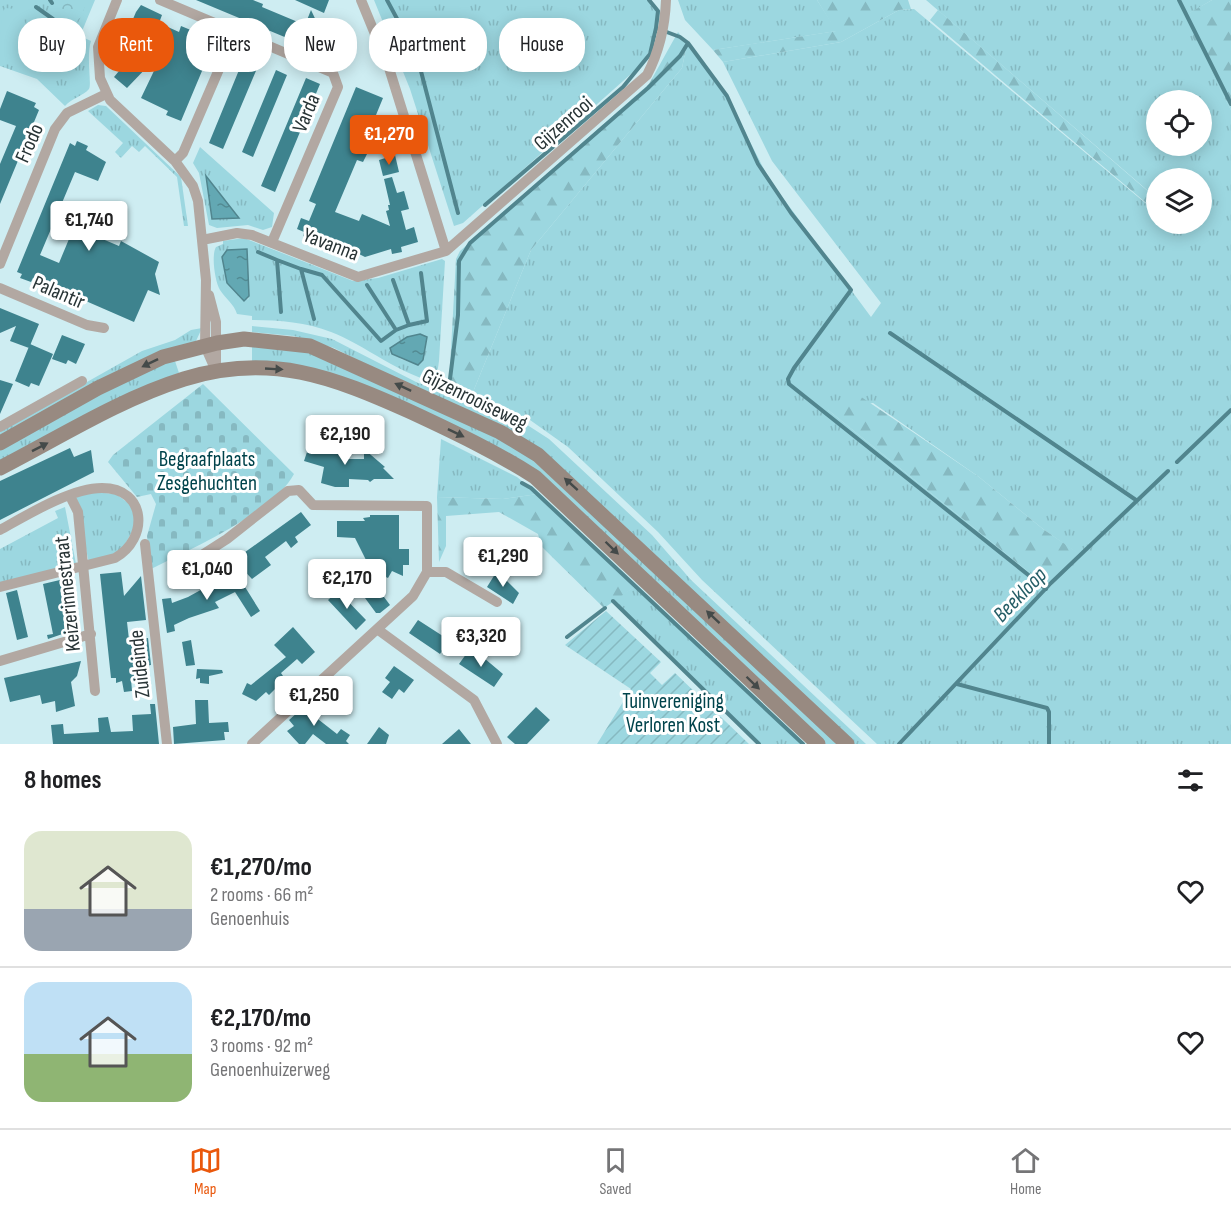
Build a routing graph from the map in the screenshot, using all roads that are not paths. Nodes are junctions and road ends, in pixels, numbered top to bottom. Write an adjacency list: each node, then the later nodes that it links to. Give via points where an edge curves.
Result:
1 (117, 0): 8 (street, via 98,47 99,73)
2 (160, 0): 5 (street, Varda)
3 (361, 0): 12 (street, via 389,68)
4 (666, 0): 12 (street, Gijzenrooi, via 666,23 647,75)
5 (202, 18)
6 (272, 47): 11 (street, Varda, via 333,73 338,79 338,87)
7 (218, 72): 9 (street, via 183,153)
8 (106, 94): 9 (street); 13 (street, Frodo, via 67,113 55,129)
9 (175, 161): 10 (street, via 193,186)
10 (202, 240): 11 (street, Yavanna, via 237,233); 16 (street)
11 (272, 242): 12 (street, Yavanna, via 358,277)
12 (446, 251)
13 (0, 264)
14 (0, 288): 15 (street, Palantir, via 87,325)
15 (104, 328)
16 (211, 344): 17 (street); 20 (main road, Gijzenrooiseweg, one-way to 20, via 163,357); 38 (main road, Gijzenrooiseweg, one-way to 16, via 538,455 500,432 310,346 244,339)
17 (216, 371): 21 (main road, Gijzenrooiseweg, one-way to 17, via 116,407 183,379); 37 (main road, Gijzenrooiseweg, one-way to 37, via 251,368 321,375 501,455 559,498)
18 (82, 381): 19 (street)
19 (0, 427)
20 (0, 443)
21 (0, 468)
22 (69, 496): 23 (street); 26 (street, Keizerinnestraat, via 78,512); 26 (street, via 104,488 125,495 139,513 140,525 124,553 102,564)
23 (0, 530)
24 (145, 544): 34 (street, Zuideinde)
25 (202, 555): 27 (street, via 288,491 299,490 313,505 427,506)
26 (83, 566): 28 (street); 31 (street, Keizerinnestraat)
27 (427, 572): 29 (street, via 446,572); 30 (street, via 413,596)
28 (0, 587)
29 (497, 602)
30 (377, 629): 35 (street); 36 (street, via 474,700)
31 (91, 634): 32 (street); 33 (street, Keizerinnestraat)
32 (0, 661)
33 (95, 691)
34 (167, 744)
35 (252, 744)
36 (497, 744)
37 (818, 744)
38 (847, 744)

